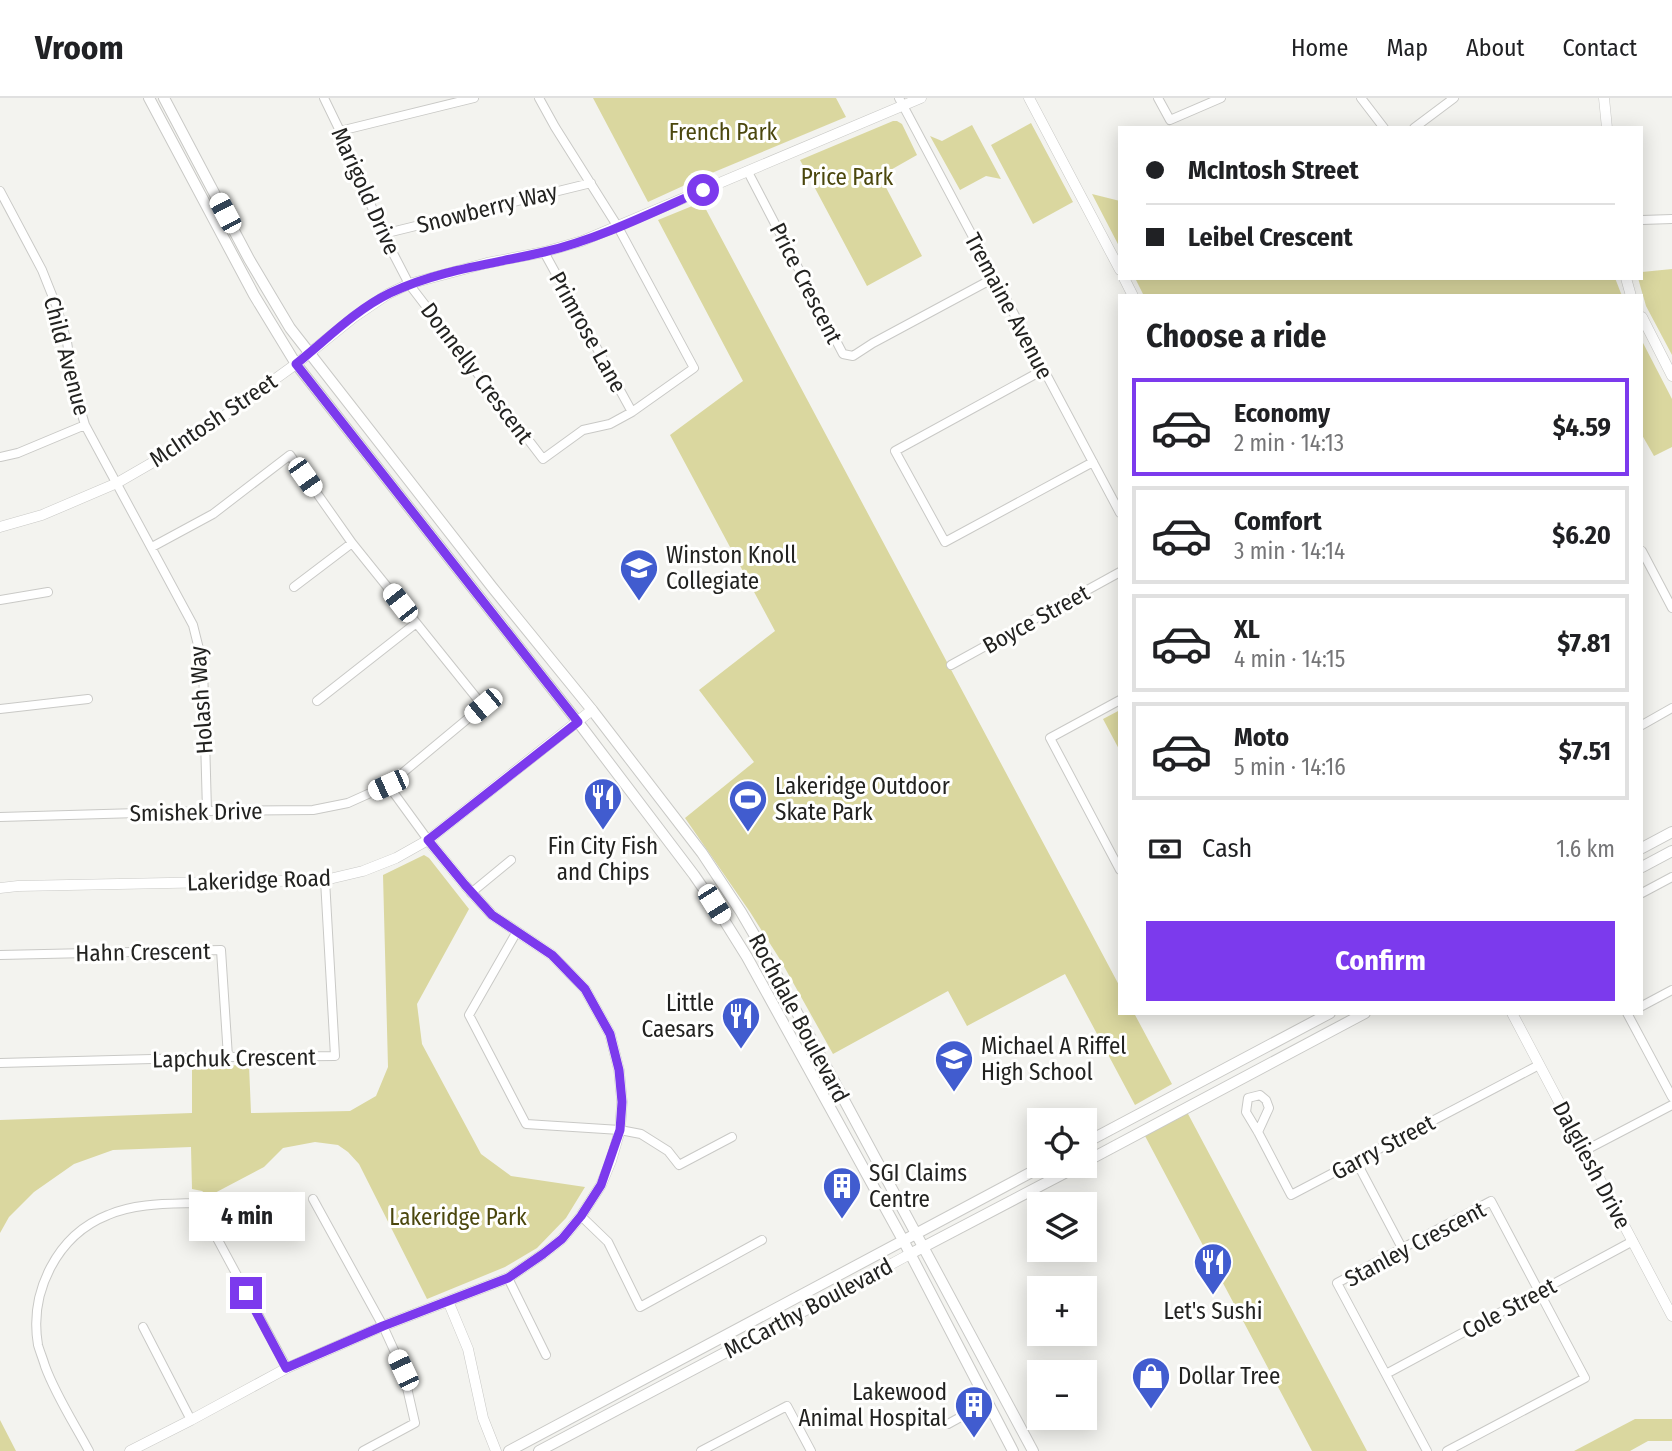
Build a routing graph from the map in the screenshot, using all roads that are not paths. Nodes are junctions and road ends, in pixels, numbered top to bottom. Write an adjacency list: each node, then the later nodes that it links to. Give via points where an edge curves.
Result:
1 (149, 98): 31 (main road, Rochdale Boulevard)
2 (164, 98): 30 (main road, Rochdale Boulevard, via 272,299)
3 (324, 98): 17 (street, Marigold Drive)
4 (474, 98): 17 (street)
5 (539, 98): 19 (street)
6 (921, 98): 13 (street, McIntosh Street)
7 (1029, 98): 26 (street)
8 (1158, 98): 9 (street, via 1170,120)
9 (1221, 98)
10 (1361, 98): 14 (street)
11 (1454, 98): 15 (street)
12 (1604, 98): 16 (street)
13 (901, 102): 18 (street, McIntosh Street); 27 (street, Tremaine Avenue)
14 (1382, 126)
15 (1417, 126)
16 (1607, 126)
17 (340, 131): 24 (street, Marigold Drive)
18 (748, 172): 23 (street, McIntosh Street); 27 (street, Price Crescent, via 843,354 853,356)
19 (591, 183): 23 (street); 24 (street, Snowberry Way)
20 (0, 191): 35 (street, Child Avenue, via 57,305)
21 (1672, 219): 22 (street)
22 (1643, 220)
23 (618, 227): 25 (street, McIntosh Street); 34 (street, Donnelly Crescent, via 694,368)
24 (383, 234): 28 (street, Marigold Drive)
25 (544, 252): 28 (street, McIntosh Street); 34 (street, Primrose Lane)
26 (1118, 266)
27 (994, 278): 32 (street, Tremaine Avenue)
28 (409, 284): 30 (street, McIntosh Street, via 379,299); 34 (street, Donnelly Crescent, via 543,459 583,430 610,424)
29 (1643, 319): 33 (street)
30 (309, 353): 31 (street, McIntosh Street); 56 (main road, Rochdale Boulevard)
31 (296, 364): 38 (street, McIntosh Street, via 188,443); 57 (main road, Rochdale Boulevard)
32 (1044, 370): 37 (street, Tremaine Avenue); 37 (street, via 895,451 945,542)
33 (1672, 376)
34 (632, 412)
35 (85, 425): 36 (street); 38 (street, Child Avenue)
36 (0, 457)
37 (1093, 462): 39 (street, Tremaine Avenue)
38 (117, 483): 40 (street, McIntosh Street, via 42,515); 42 (street, Holash Way)
39 (1118, 509)
40 (0, 527)
41 (352, 543): 42 (street, via 290,455 213,514); 45 (street); 49 (street)
42 (152, 547): 60 (street, Holash Way, via 193,625 203,665)
43 (1643, 553): 48 (street)
44 (1118, 573): 50 (street, Boyce Street)
45 (294, 587)
46 (47, 592): 47 (street)
47 (0, 600)
48 (1672, 607)
49 (415, 624): 52 (street); 59 (street, Smishek Drive, via 483,706)
50 (951, 665)
51 (88, 699): 55 (street)
52 (317, 701)
53 (1118, 701): 67 (street, via 1050,738)
54 (1672, 708): 58 (street)
55 (0, 709)
56 (592, 710): 57 (street, Lakeridge Road); 98 (main road, Rochdale Boulevard, via 702,853 741,912)
57 (578, 722): 63 (street, Lakeridge Road); 100 (main road, Rochdale Boulevard, via 714,904)
58 (1643, 723)
59 (388, 785): 60 (street, Smishek Drive, via 348,803 313,810); 63 (street)
60 (207, 811): 61 (street, Smishek Drive)
61 (0, 817)
62 (1672, 832): 64 (main road)
63 (428, 840): 70 (street, Lakeridge Road, via 363,871); 73 (street)
64 (1643, 847)
65 (1672, 850): 68 (main road)
66 (510, 860): 73 (street)
67 (1118, 866)
68 (1643, 866)
69 (1672, 877): 72 (street)
70 (325, 880): 71 (street, Lakeridge Road); 82 (street, Lapchuk Crescent, via 335,1056)
71 (0, 888)
72 (1643, 892)
73 (471, 893): 74 (street)
74 (516, 933): 87 (street, via 552,955 585,989 610,1034 619,1070); 87 (street, via 469,1015 526,1124)
75 (0, 955): 82 (street, Hahn Crescent, via 221,950)
76 (1672, 989): 77 (street)
77 (1643, 1005)
78 (1326, 1015): 90 (main road)
79 (1361, 1015): 92 (main road)
80 (1513, 1015): 84 (street, Dalgliesh Drive)
81 (1629, 1015): 85 (street)
82 (229, 1057): 83 (street, Lapchuk Crescent)
83 (0, 1063)
84 (1539, 1065): 91 (street, Dalgliesh Drive); 93 (street, Garry Street)
85 (1672, 1097)
86 (1672, 1105): 91 (street)
87 (620, 1130): 89 (street, via 641,1134 668,1151 679,1166); 97 (street, via 601,1185)
88 (1258, 1132): 93 (street, Garry Street, via 1291,1195)
89 (732, 1137)
90 (1097, 1137)
91 (1584, 1151): 101 (street, Dalgliesh Drive)
92 (1097, 1156)
93 (1356, 1161): 103 (street)
94 (1027, 1174): 98 (main road, McCarthy Boulevard)
95 (1055, 1178): 102 (main road, McCarthy Boulevard)
96 (313, 1199): 110 (street)
97 (581, 1216): 99 (street, via 608,1242 640,1307); 105 (street, via 562,1239)
98 (916, 1233): 100 (main road, McCarthy Boulevard); 102 (main road, Rochdale Boulevard)
99 (762, 1240)
100 (903, 1240): 104 (main road, Rochdale Boulevard); 122 (main road, McCarthy Boulevard)
101 (1633, 1241): 107 (street, Cole Street); 109 (street, Dalgliesh Drive)
102 (924, 1247): 104 (main road, McCarthy Boulevard); 127 (main road, Rochdale Boulevard)
103 (1402, 1248): 107 (street, Stanley Crescent, via 1491,1201); 114 (street, Stanley Crescent, via 1337,1283)
104 (910, 1254): 106 (street, McCarthy Boulevard); 115 (main road, Rochdale Boulevard)
105 (508, 1278): 108 (street); 112 (street)
106 (851, 1286): 123 (main road, McCarthy Boulevard)
107 (1539, 1292): 114 (street, Cole Street); 129 (street, via 1585,1378)
108 (448, 1301): 110 (street); 121 (street, via 468,1349 483,1418)
109 (1672, 1316)
110 (383, 1326): 113 (street); 120 (street, via 403,1370 415,1423)
111 (143, 1327): 116 (street)
112 (546, 1355)
113 (286, 1368): 116 (street); 118 (street, via 198,1203 147,1204 109,1214 66,1243 46,1276 37,1314 38,1347 52,1384)
114 (1386, 1374): 128 (street)
115 (988, 1402): 117 (street); 126 (main road, Rochdale Boulevard)
116 (191, 1420): 119 (street)
117 (948, 1424)
118 (89, 1451)
119 (130, 1451)
120 (363, 1451)
121 (496, 1451)
122 (509, 1451)
123 (539, 1451)
124 (701, 1451): 125 (street, via 788,1406)
125 (811, 1451)
126 (1013, 1451)
127 (1033, 1451)
128 (1427, 1451)
129 (1447, 1451)

